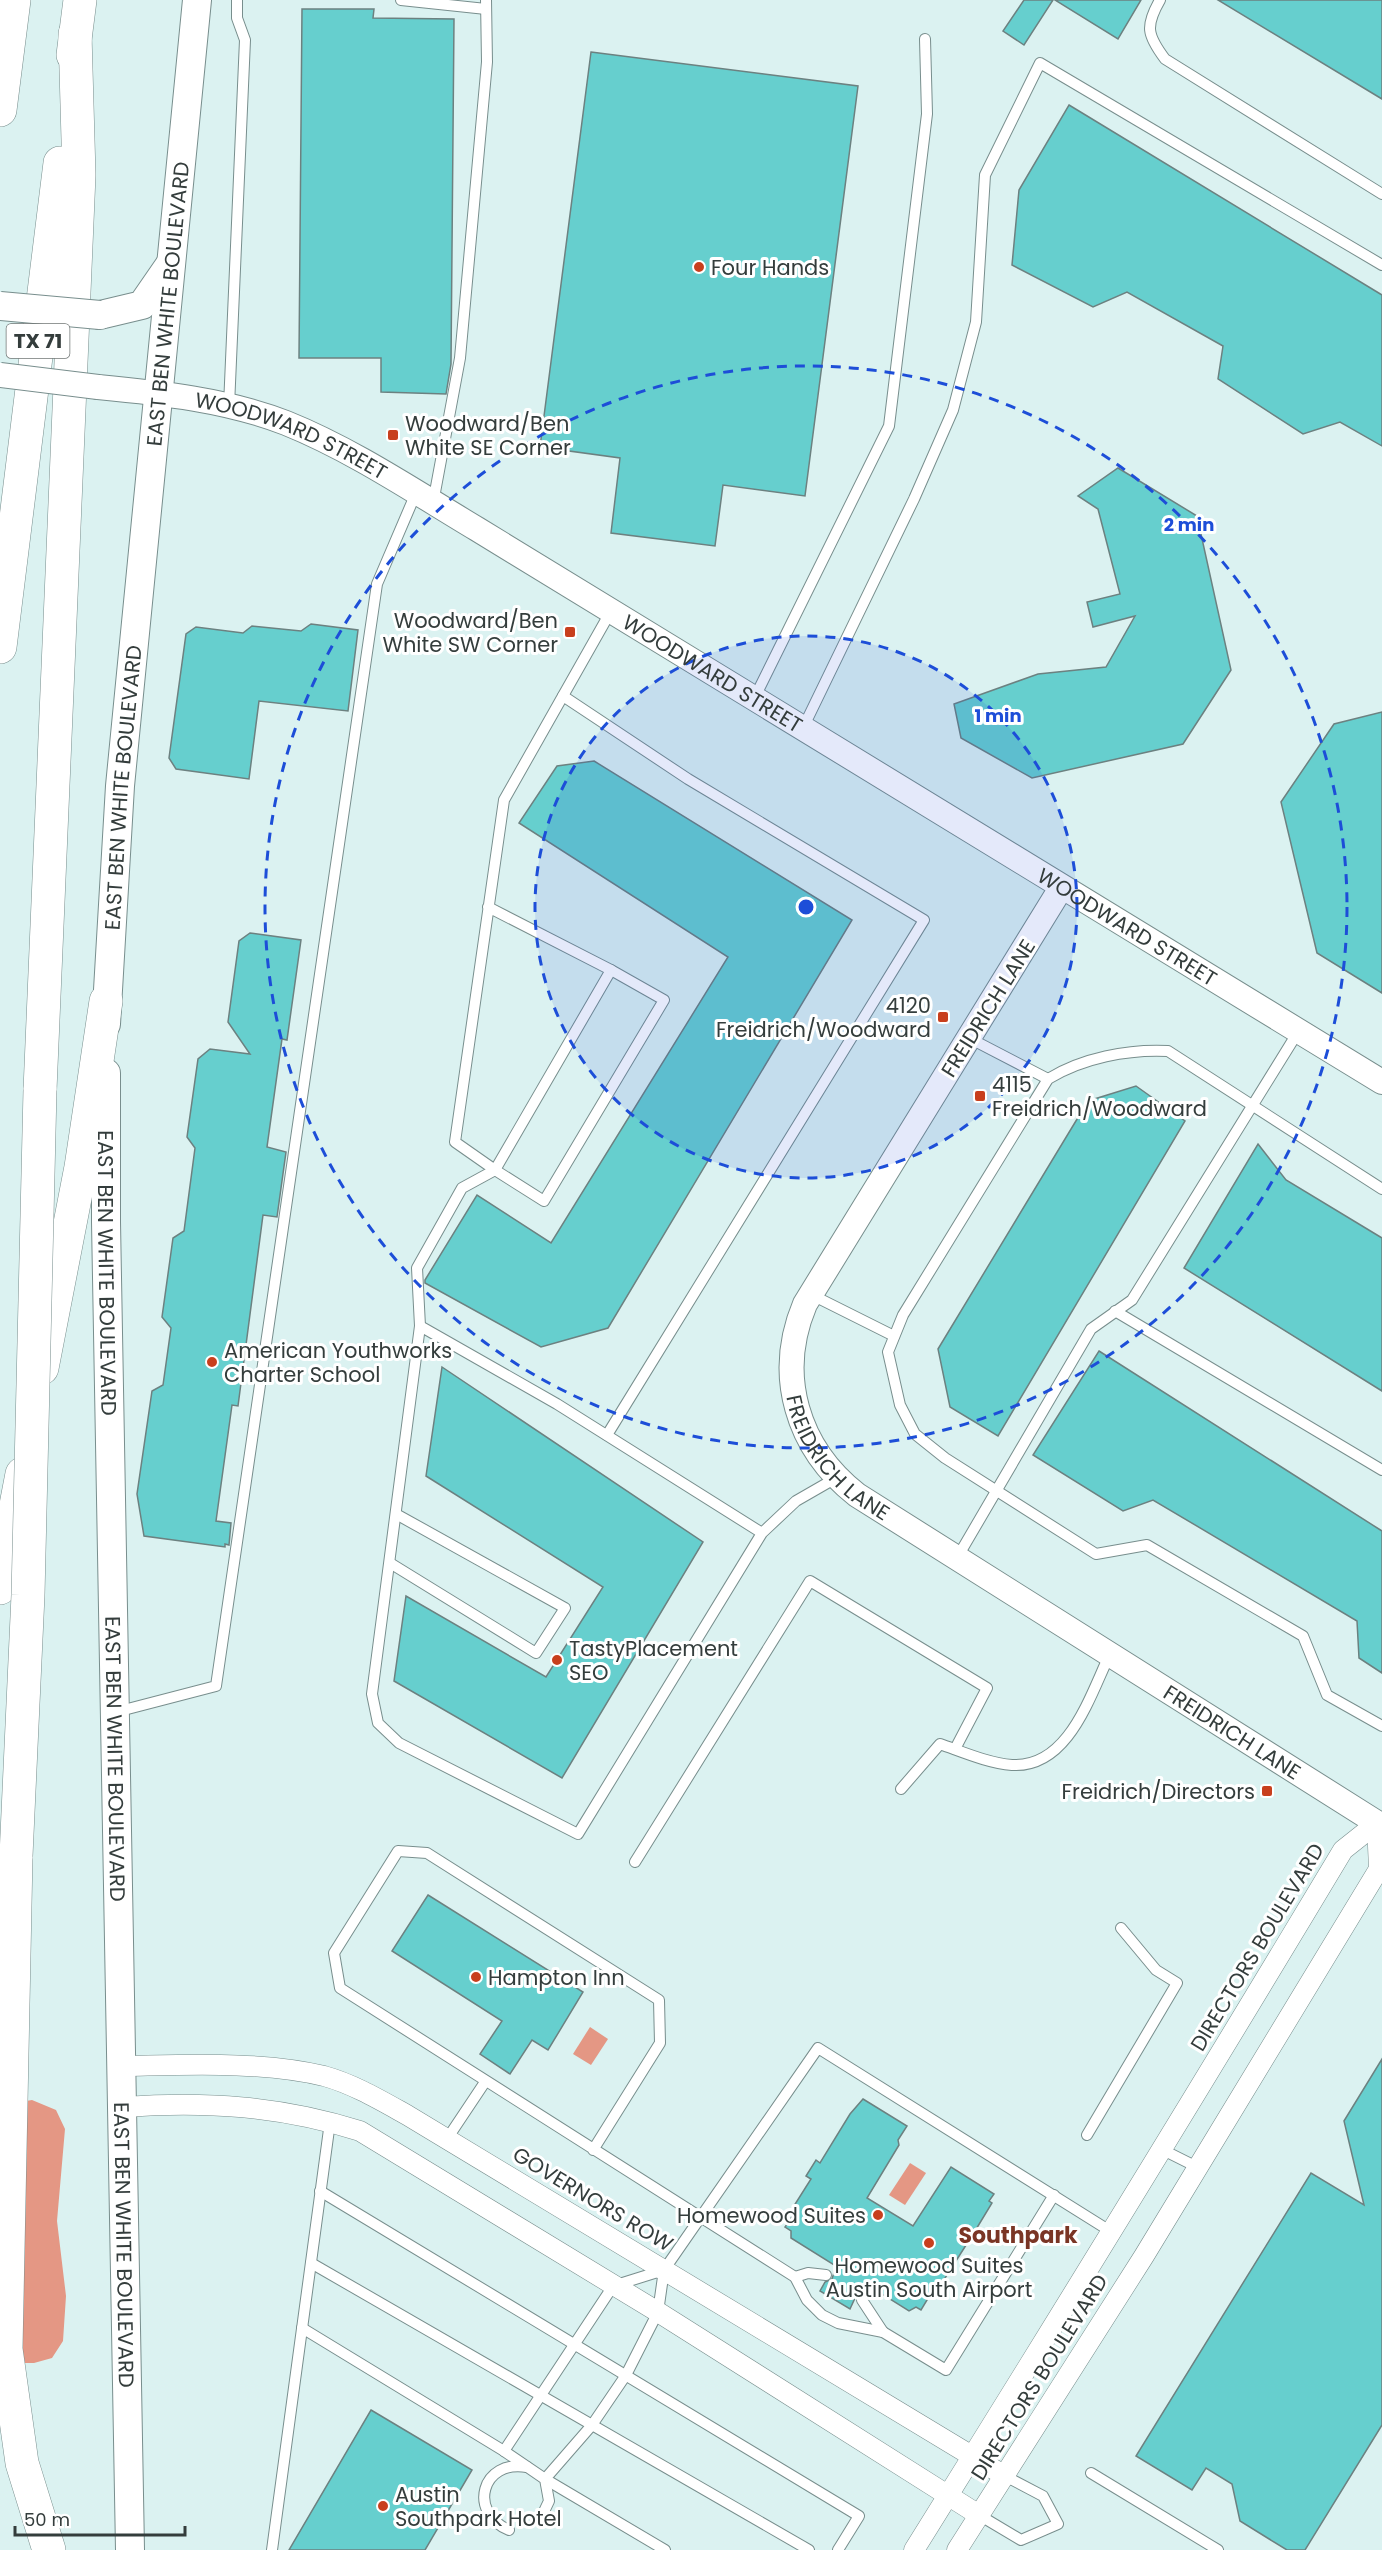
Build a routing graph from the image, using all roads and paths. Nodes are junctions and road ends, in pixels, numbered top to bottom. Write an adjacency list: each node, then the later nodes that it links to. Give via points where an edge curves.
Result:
1 (14, 0): 10 (highway)
2 (80, 0): 8 (highway, TX 71)
3 (197, 0): 12 (main road, EAST BEN WHITE BOULEVARD)
4 (237, 0): 17 (lane, via 237,18 245,40)
5 (401, 0): 7 (lane)
6 (1160, 0): 11 (lane, via 1149,19 1152,42 1165,59)
7 (486, 4): 18 (lane, via 487,62 460,358)
8 (75, 34): 20 (highway, TX 71); 54 (highway, bridge, via 78,175 40,1090 28,1595)
9 (926, 39): 22 (lane, via 927,114 889,426)
10 (0, 110)
11 (1382, 194)
12 (174, 260): 14 (main road, bridge, via 142,305 100,315); 16 (main road, EAST BEN WHITE BOULEVARD)
13 (1382, 265): 23 (lane, via 1040,63 985,175 976,322 953,410)
14 (0, 306)
15 (0, 375): 16 (street, WOODWARD STREET, bridge)
16 (157, 392): 17 (street, WOODWARD STREET); 27 (main road, EAST BEN WHITE BOULEVARD, via 120,786)
17 (229, 407): 18 (street, WOODWARD STREET, via 314,436)
18 (424, 498): 19 (street, WOODWARD STREET); 49 (lane, via 377,584 216,1686)
19 (611, 611): 21 (lane); 22 (street, WOODWARD STREET)
20 (0, 647)
21 (563, 696): 25 (lane, via 504,800); 39 (lane, via 688,779 924,920)
22 (754, 699): 23 (street, WOODWARD STREET)
23 (802, 729): 24 (street, WOODWARD STREET)
24 (1061, 888): 28 (street, WOODWARD STREET); 29 (street, FREIDRICH LANE)
25 (488, 907): 26 (lane); 33 (lane, via 455,1142)
26 (611, 970): 33 (lane); 33 (lane, via 664,1000 544,1200)
27 (106, 1001): 47 (highway, via 81,1167); 49 (main road, EAST BEN WHITE BOULEVARD, via 106,1234)
28 (1298, 1032): 31 (street, WOODWARD STREET); 32 (lane)
29 (969, 1038): 30 (lane); 35 (street, FREIDRICH LANE)
30 (1048, 1079): 32 (lane, via 1070,1065 1144,1050 1168,1051); 38 (lane, via 903,1315)
31 (1382, 1082)
32 (1252, 1107): 34 (lane); 36 (lane, via 1132,1299)
33 (495, 1170): 37 (lane, via 462,1188 417,1268)
34 (1382, 1189)
35 (810, 1294): 38 (lane); 41 (street, FREIDRICH LANE, via 794,1334 792,1389 808,1441)
36 (1115, 1311): 40 (lane); 42 (lane, via 1091,1329)
37 (420, 1326): 39 (lane); 43 (lane)
38 (894, 1336): 42 (lane, via 888,1352 900,1405 915,1434 945,1458)
39 (608, 1435): 44 (lane)
40 (1382, 1470)
41 (836, 1478): 44 (lane, via 795,1501); 45 (street, FREIDRICH LANE, via 857,1496)
42 (997, 1489): 45 (lane); 50 (lane, via 1096,1554 1147,1545 1303,1636 1327,1695)
43 (396, 1514): 46 (lane); 46 (lane, via 565,1608 536,1653)
44 (762, 1533): 46 (lane, via 578,1834 399,1743 378,1723 372,1694)
45 (957, 1558): 48 (street, FREIDRICH LANE)
46 (390, 1563)
47 (0, 1588)
48 (1111, 1653): 51 (lane, via 1070,1736 1053,1753 1013,1765); 53 (street, FREIDRICH LANE)
49 (116, 1712): 58 (main road, EAST BEN WHITE BOULEVARD)
50 (1382, 1726)
51 (955, 1749): 52 (lane, via 940,1744); 55 (lane, via 987,1688 810,1581)
52 (901, 1789)
53 (1380, 1821): 65 (street, DIRECTORS BOULEVARD, via 1343,1850); 66 (street, DIRECTORS BOULEVARD, via 1379,1869)
54 (16, 1856): 57 (highway); 95 (highway, via 6,2349 22,2463)
55 (635, 1862)
56 (1121, 1928): 62 (lane, via 1156,1970 1177,1983)
57 (0, 1938)
58 (123, 2066): 60 (main road, EAST BEN WHITE BOULEVARD); 63 (street, GOVERNORS ROW, via 269,2069 324,2076 362,2091)
59 (485, 2082): 63 (lane); 64 (lane); 64 (lane, via 340,1988 334,1953 398,1851 427,1853 659,2000 660,2043)
60 (124, 2107): 61 (street, via 186,2103 283,2112); 91 (main road, EAST BEN WHITE BOULEVARD)
61 (330, 2122): 67 (lane); 75 (street, via 360,2131)
62 (1087, 2135)
63 (447, 2139): 72 (street, GOVERNORS ROW)
64 (593, 2150): 69 (lane)
65 (1163, 2150): 66 (lane); 70 (street, DIRECTORS BOULEVARD)
66 (1197, 2167): 88 (street, DIRECTORS BOULEVARD)
67 (320, 2191): 71 (lane); 80 (lane)
68 (1054, 2195): 69 (lane, via 818,2048); 70 (lane); 79 (lane, via 946,2370)
69 (700, 2217): 72 (lane); 74 (lane)
70 (1110, 2231): 85 (street, DIRECTORS BOULEVARD)
71 (310, 2263): 78 (lane); 82 (lane)
72 (664, 2270): 75 (lane); 77 (lane); 85 (street, GOVERNORS ROW)
73 (826, 2275): 74 (lane, via 808,2272)
74 (795, 2277): 79 (lane, via 807,2300 822,2315 838,2323)
75 (613, 2286): 77 (street); 80 (lane)
76 (862, 2300): 79 (lane)
77 (658, 2312): 81 (lane); 90 (street)
78 (302, 2328): 84 (lane); 98 (lane)
79 (884, 2332)
80 (574, 2344): 81 (lane); 82 (lane)
81 (626, 2375): 83 (lane); 101 (lane, via 859,2516)
82 (541, 2395): 83 (lane); 84 (lane)
83 (592, 2425): 89 (lane); 100 (lane)
84 (504, 2451): 86 (lane)
85 (972, 2456): 88 (street, GOVERNORS ROW); 90 (street, DIRECTORS BOULEVARD)
86 (527, 2467): 89 (lane); 94 (lane, via 506,2467 497,2472 485,2489 486,2510 499,2526)
87 (1090, 2473): 104 (lane)
88 (1005, 2476): 92 (street, DIRECTORS BOULEVARD); 92 (lane, via 1043,2496 1058,2524 1021,2540)
89 (545, 2479): 93 (lane, via 549,2501); 99 (lane)
90 (948, 2496): 92 (street); 102 (street, DIRECTORS BOULEVARD)
91 (131, 2512): 96 (main road); 97 (main road, EAST BEN WHITE BOULEVARD)
92 (979, 2515): 103 (street, DIRECTORS BOULEVARD)
93 (540, 2520)
94 (509, 2530)
95 (50, 2550)
96 (111, 2550)
97 (130, 2550)
98 (272, 2550)
99 (665, 2550)
100 (809, 2550)
101 (838, 2550)
102 (914, 2550)
103 (957, 2550)
104 (1218, 2550)

